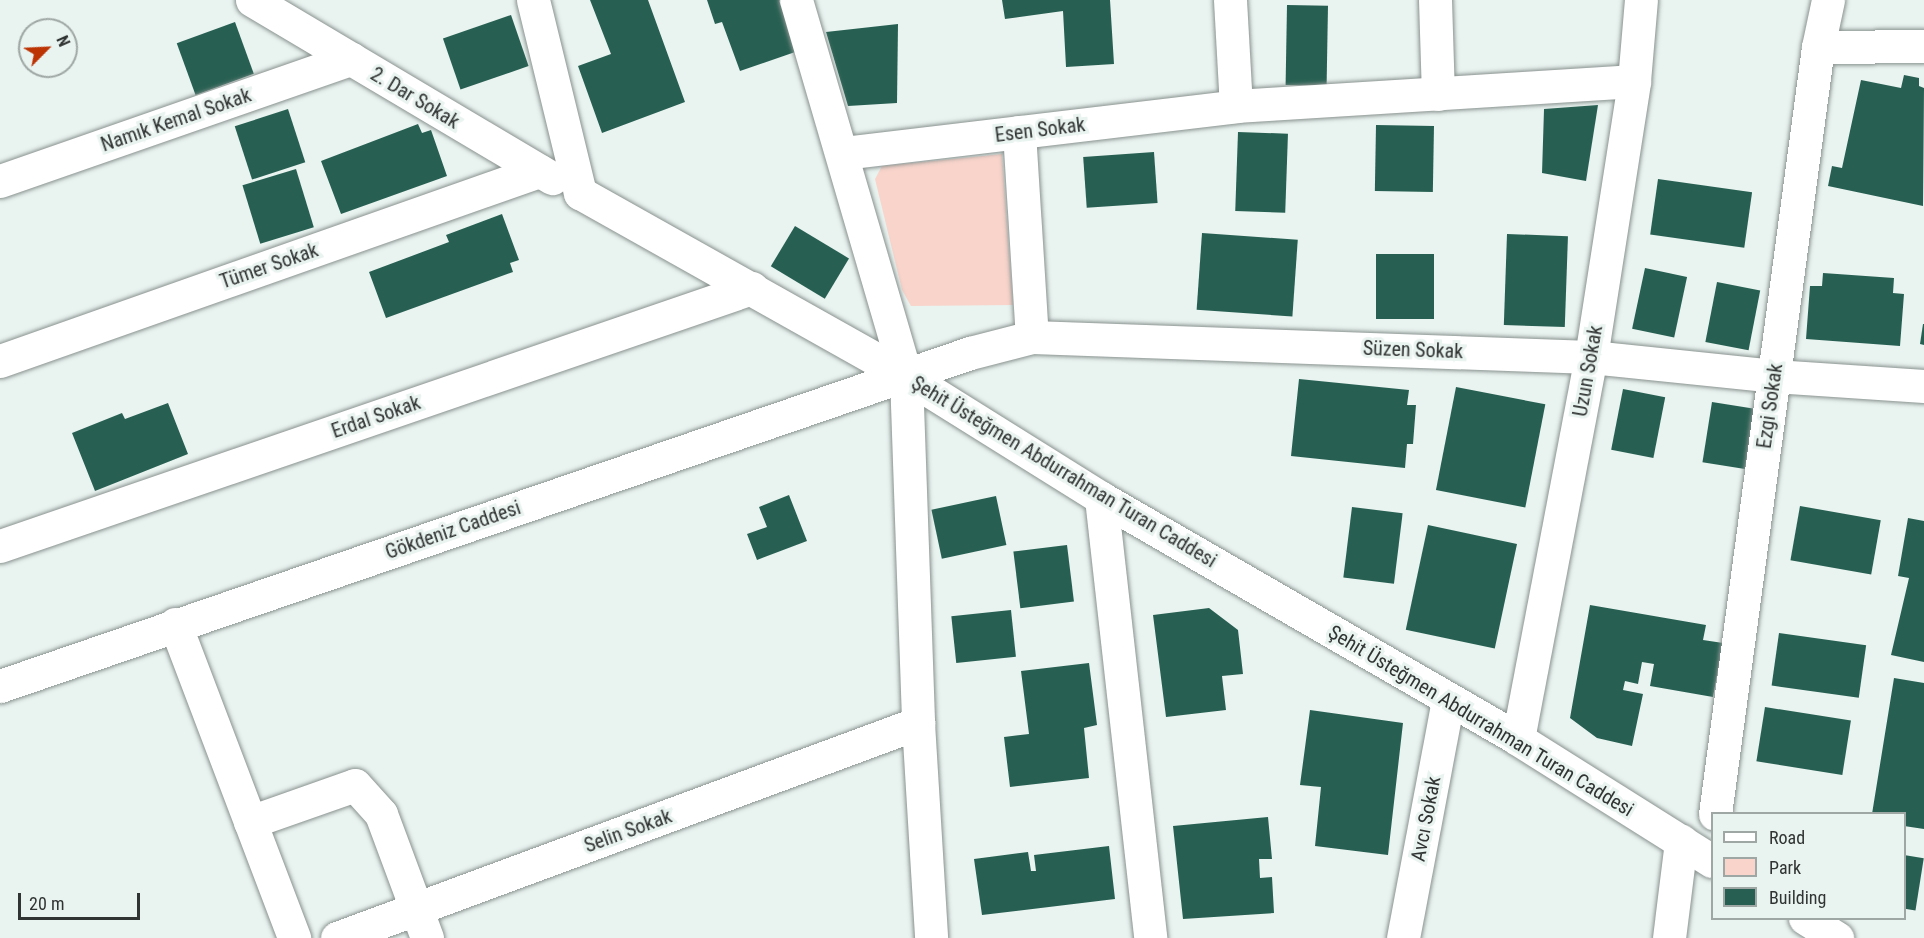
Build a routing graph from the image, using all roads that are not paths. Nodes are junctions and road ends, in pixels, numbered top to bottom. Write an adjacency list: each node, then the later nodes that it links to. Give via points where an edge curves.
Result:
1 (252, 0): 10 (street, 2. Dar Sokak)
2 (533, 0): 18 (street)
3 (796, 0): 15 (street)
4 (1230, 0): 13 (street)
5 (1435, 0): 12 (street)
6 (1641, 0): 11 (street, Uzun Sokak)
7 (1828, 0): 8 (street, Ezgi Sokak)
8 (1818, 46): 9 (street); 24 (street, Ezgi Sokak)
9 (1924, 46)
10 (351, 59): 16 (street, 2. Dar Sokak); 17 (street, Namık Kemal Sokak)
11 (1634, 81): 12 (street, Esen Sokak); 21 (street, Uzun Sokak)
12 (1438, 94): 13 (street, Esen Sokak)
13 (1236, 106): 14 (street, Esen Sokak)
14 (1019, 132): 15 (street, Esen Sokak); 20 (street)
15 (844, 153): 23 (street)
16 (538, 171): 18 (street, 2. Dar Sokak); 22 (street, Tümer Sokak)
17 (0, 181)
18 (580, 193): 19 (street, Şehit Üsteğmen Abdurrahman Turan Caddesi)
19 (752, 288): 23 (street, Şehit Üsteğmen Abdurrahman Turan Caddesi); 27 (street, Erdal Sokak)
20 (1032, 336): 21 (street, Süzen Sokak); 23 (street, Süzen Sokak)
21 (1591, 357): 24 (street, Süzen Sokak); 32 (street, Uzun Sokak)
22 (0, 361)
23 (906, 376): 26 (street, Şehit Üsteğmen Abdurrahman Turan Caddesi); 28 (street, Gökdeniz Caddesi); 31 (street)
24 (1774, 376): 25 (street, Süzen Sokak); 33 (street, Ezgi Sokak)
25 (1924, 386)
26 (1101, 498): 30 (street, Şehit Üsteğmen Abdurrahman Turan Caddesi); 42 (street)
27 (0, 546)
28 (175, 624): 29 (street, Gökdeniz Caddesi); 34 (street)
29 (0, 686)
30 (1448, 700): 32 (street, Şehit Üsteğmen Abdurrahman Turan Caddesi); 43 (street, Avcı Sokak)
31 (918, 723): 38 (street, Selin Sokak); 41 (street)
32 (1518, 739): 35 (street, Şehit Üsteğmen Abdurrahman Turan Caddesi)
33 (1715, 812)
34 (250, 822): 38 (street, via 355,785 381,814); 39 (street)
35 (1681, 841): 36 (street, Şehit Üsteğmen Abdurrahman Turan Caddesi); 44 (street)
36 (1711, 850)
37 (1808, 920): 45 (street)
38 (422, 923): 40 (street, Selin Sokak)
39 (294, 938)
40 (337, 938)
41 (931, 938)
42 (1150, 938)
43 (1403, 938)
44 (1669, 938)
45 (1837, 938)

